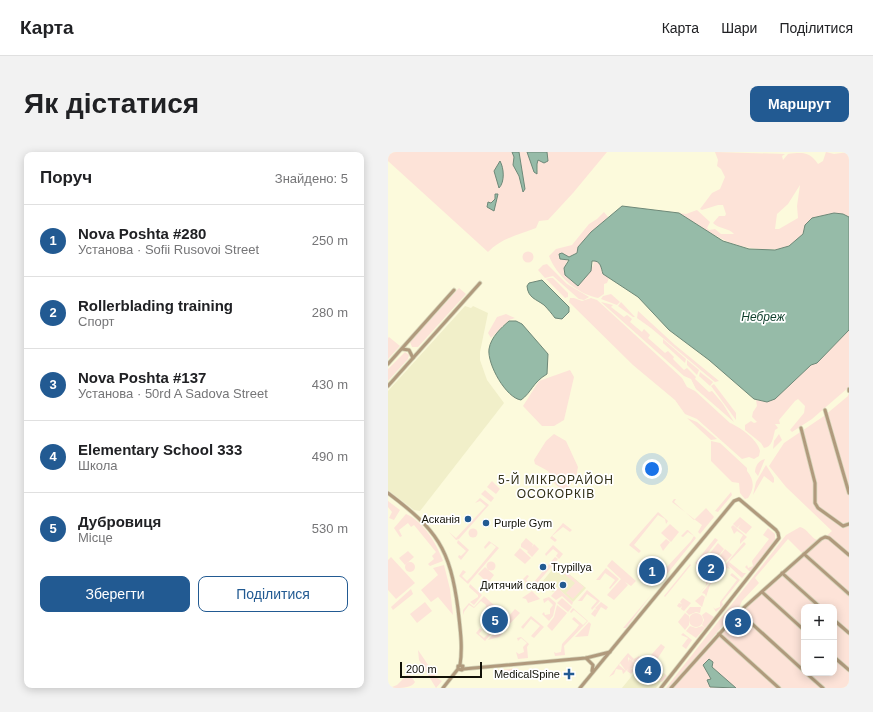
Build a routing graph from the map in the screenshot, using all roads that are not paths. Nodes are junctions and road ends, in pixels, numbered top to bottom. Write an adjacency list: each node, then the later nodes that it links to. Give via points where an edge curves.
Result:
1 (480, 283): 4 (street)
2 (454, 290): 3 (street)
3 (402, 349): 4 (street, via 409,350); 5 (street)
4 (413, 358): 6 (street)
5 (388, 364)
6 (388, 386)
7 (825, 410): 10 (street)
8 (801, 428): 11 (street, via 815,483 815,503 843,526)
9 (388, 493): 26 (street, via 426,525 444,550 455,591 462,643)
10 (849, 493)
11 (849, 524)
12 (804, 554): 13 (street, via 824,538 830,538); 14 (street); 16 (street)
13 (849, 555)
14 (782, 573): 15 (street); 17 (street)
15 (762, 592): 18 (street); 20 (street)
16 (849, 594)
17 (817, 604)
18 (739, 612): 22 (street); 27 (street)
19 (837, 623): 21 (street)
20 (801, 627)
21 (849, 633)
22 (718, 634): 36 (street); 37 (street)
23 (610, 652): 24 (street); 31 (street); 35 (street, via 735,499 742,500 776,530 779,538)
24 (586, 658): 29 (street); 31 (street, via 592,665)
25 (837, 660): 30 (street)
26 (460, 665): 28 (street); 29 (street)
27 (801, 668)
28 (458, 669): 29 (street); 33 (street)
29 (463, 669)
30 (849, 670)
31 (591, 675): 34 (street)
32 (809, 676): 38 (street)
33 (443, 688)
34 (580, 688)
35 (661, 688)
36 (672, 688)
37 (779, 688)
38 (823, 688)

